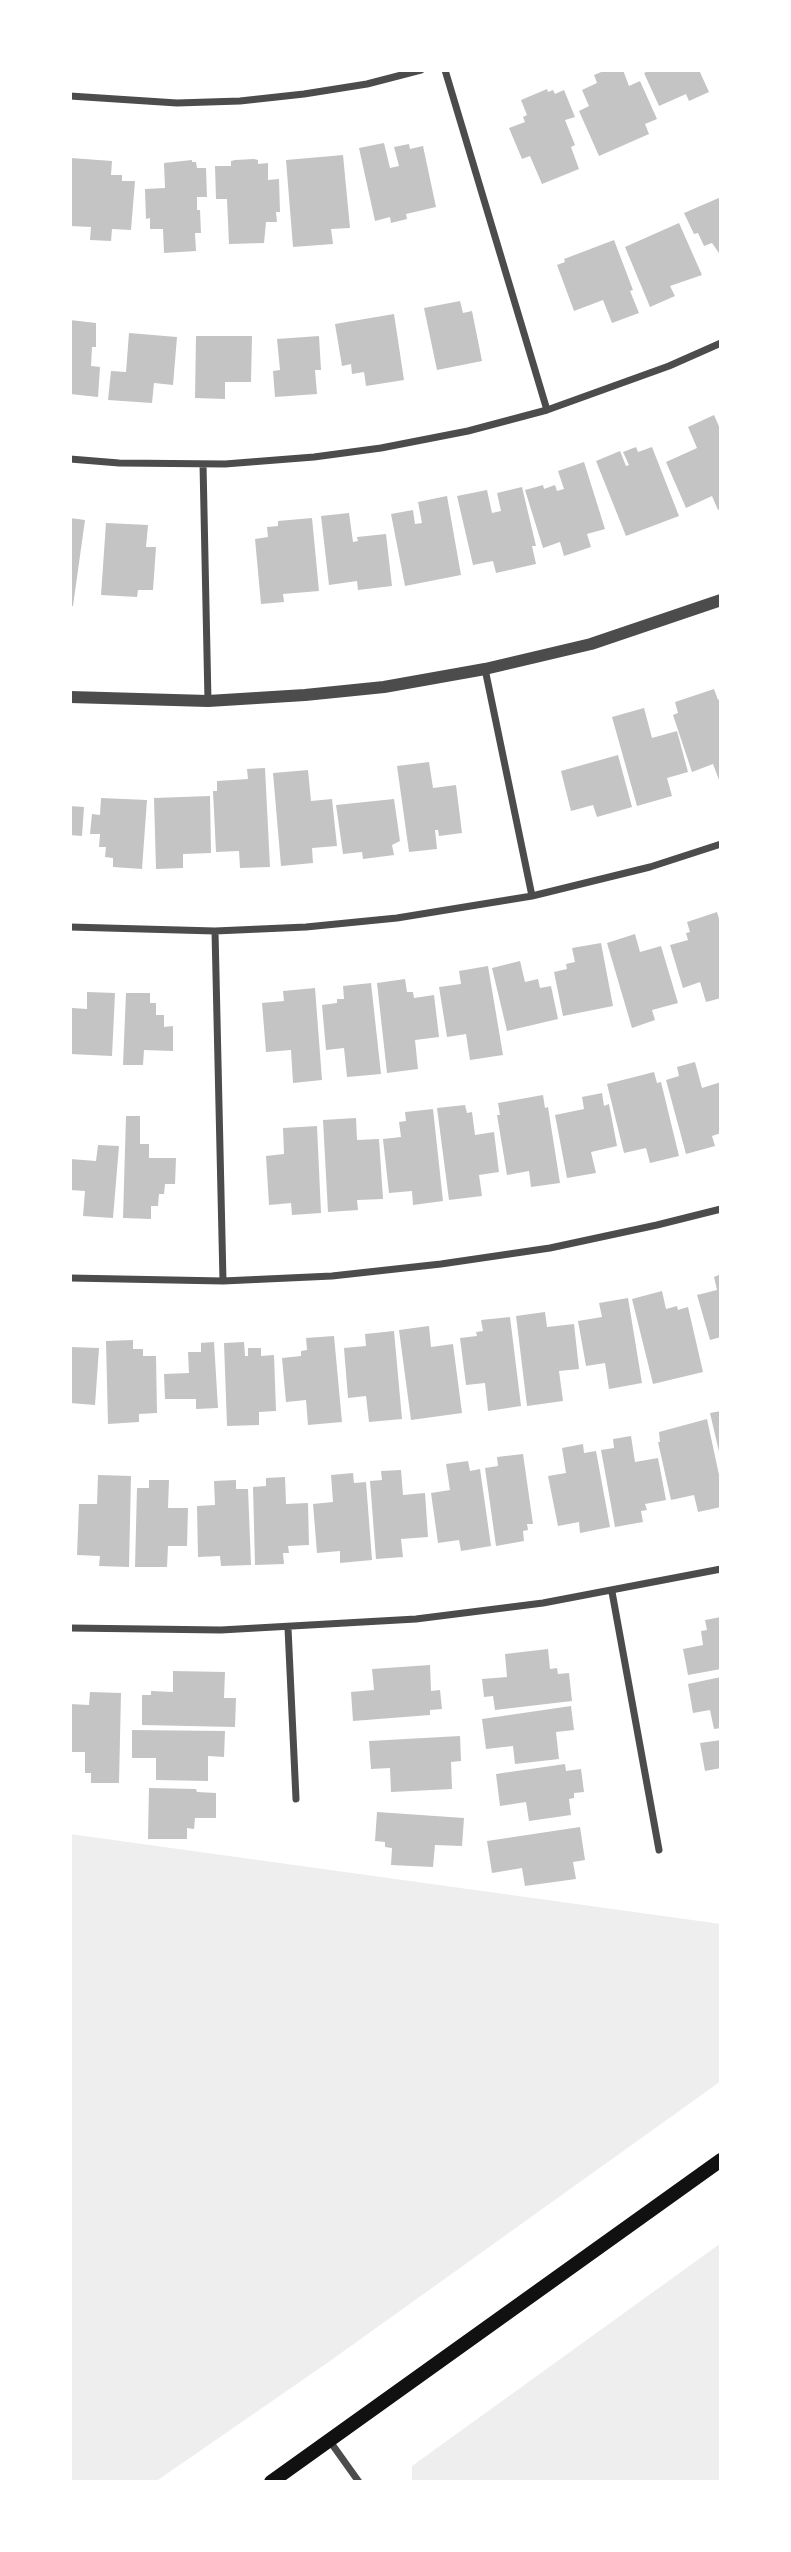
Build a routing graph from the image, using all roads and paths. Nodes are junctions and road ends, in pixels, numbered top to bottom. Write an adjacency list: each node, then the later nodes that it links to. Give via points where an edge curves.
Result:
1 (421, 70): 3 (street, via 355,86 240,101 177,103)
2 (445, 70): 5 (street)
3 (70, 96)
4 (721, 343): 5 (street)
5 (547, 410): 7 (street, via 381,448)
6 (70, 459): 7 (street)
7 (203, 464): 11 (street)
8 (721, 600): 9 (street, via 591,644)
9 (485, 670): 11 (street, via 358,690); 13 (street)
10 (70, 697): 11 (street)
11 (208, 701)
12 (721, 844): 13 (street)
13 (532, 896): 15 (street, via 397,918)
14 (70, 928): 15 (street)
15 (215, 931): 18 (street)
16 (721, 1209): 18 (street, via 550,1248 441,1264)
17 (70, 1278): 18 (street)
18 (223, 1281)
19 (721, 1569): 20 (street)
20 (612, 1592): 22 (street, via 416,1619); 24 (street)
21 (70, 1628): 22 (street)
22 (288, 1628): 23 (street)
23 (296, 1799)
24 (659, 1850)
25 (721, 2160): 26 (main road)
26 (329, 2440): 27 (main road); 28 (street)
27 (271, 2482)
28 (359, 2482)

